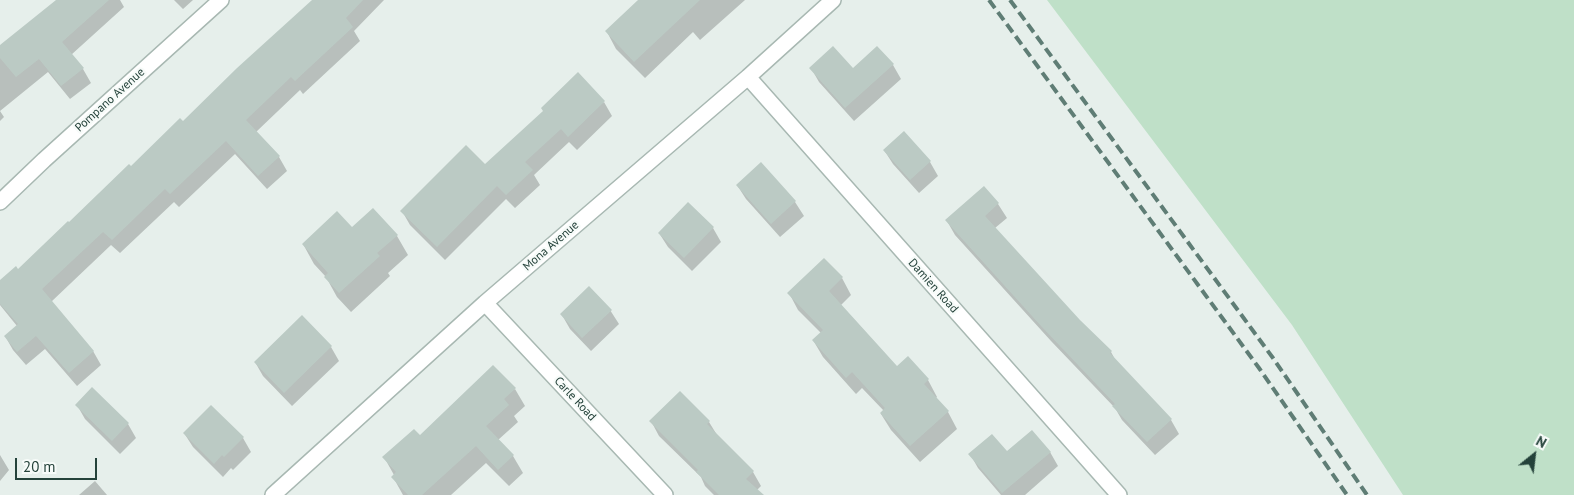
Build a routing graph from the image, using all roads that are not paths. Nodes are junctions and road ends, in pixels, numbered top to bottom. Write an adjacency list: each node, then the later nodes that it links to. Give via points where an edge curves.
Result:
1 (221, 0): 4 (street, Pompano Avenue)
2 (832, 0): 3 (street, Mona Avenue)
3 (748, 77): 5 (street, Mona Avenue); 8 (street, Damien Road)
4 (0, 202)
5 (485, 303): 6 (street, Mona Avenue); 7 (street, Carle Road)
6 (273, 495)
7 (665, 495)
8 (1118, 495)

